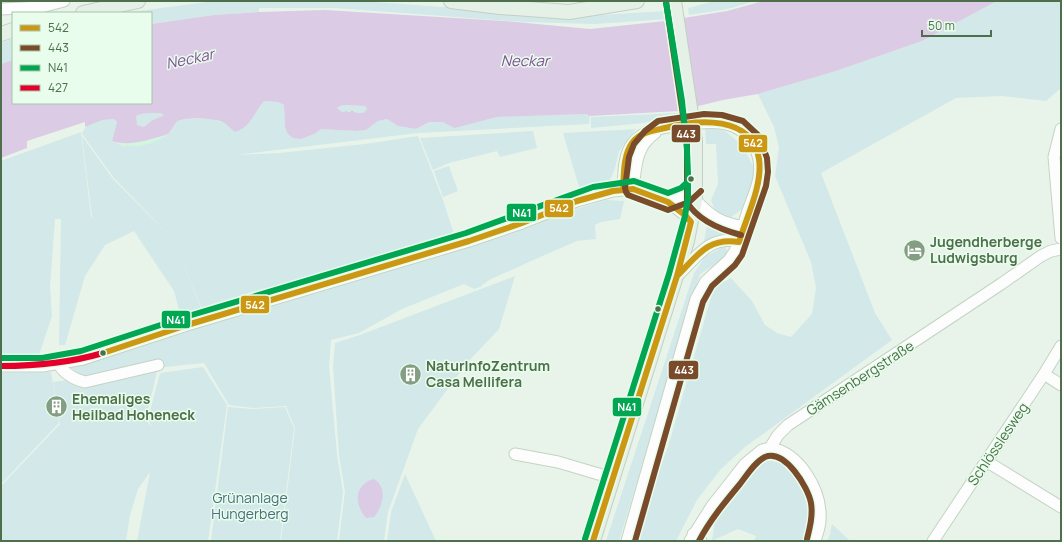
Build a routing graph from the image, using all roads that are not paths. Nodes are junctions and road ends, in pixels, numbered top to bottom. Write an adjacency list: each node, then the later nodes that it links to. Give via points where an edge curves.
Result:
1 (64, 1): 7 (street, via 41,6)
2 (138, 1): 9 (main road)
3 (450, 1): 5 (main road, via 570,12)
4 (633, 1): 5 (main road)
5 (636, 1)
6 (674, 1): 13 (main road, bridge, via 695,141)
7 (18, 4): 8 (street)
8 (1, 9)
9 (88, 12)
10 (12, 30): 11 (main road)
11 (1, 34)
12 (1061, 129): 19 (street, via 1054,157)
13 (696, 185): 15 (main road); 16 (street, via 684,195)
14 (628, 189): 16 (street); 18 (street, via 625,162 629,149 640,135 704,122 730,125 739,128 752,141 759,159 758,183); 24 (street, via 577,201 469,241 187,325 83,359)
15 (696, 200): 17 (main road); 18 (street, via 719,221)
16 (668, 202): 17 (street)
17 (691, 222): 22 (main road)
18 (743, 227): 20 (street)
19 (1061, 238)
20 (739, 242): 22 (street, via 723,240 712,243); 36 (street, via 731,258 706,281 696,299)
21 (1061, 248): 29 (street, Gämsenbergstraße, via 1041,256 788,425)
22 (677, 276): 32 (main road)
23 (1061, 346): 27 (street, Schlösslesweg)
24 (58, 363): 25 (street, via 74,379 85,382); 26 (street, via 43,366)
25 (158, 365)
26 (1, 366)
27 (1044, 374): 28 (street); 31 (street, Schlösslesweg)
28 (1061, 385)
29 (770, 448): 34 (street, Gämsenbergstraße, via 762,450 745,464 712,506); 37 (street, via 787,453 809,477 816,490 820,521)
30 (515, 454): 32 (street, via 558,462)
31 (986, 461): 33 (street); 38 (street, Schlösslesweg)
32 (612, 478): 35 (main road)
33 (1061, 508)
34 (695, 539)
35 (593, 541)
36 (628, 541)
37 (815, 541)
38 (933, 541)

